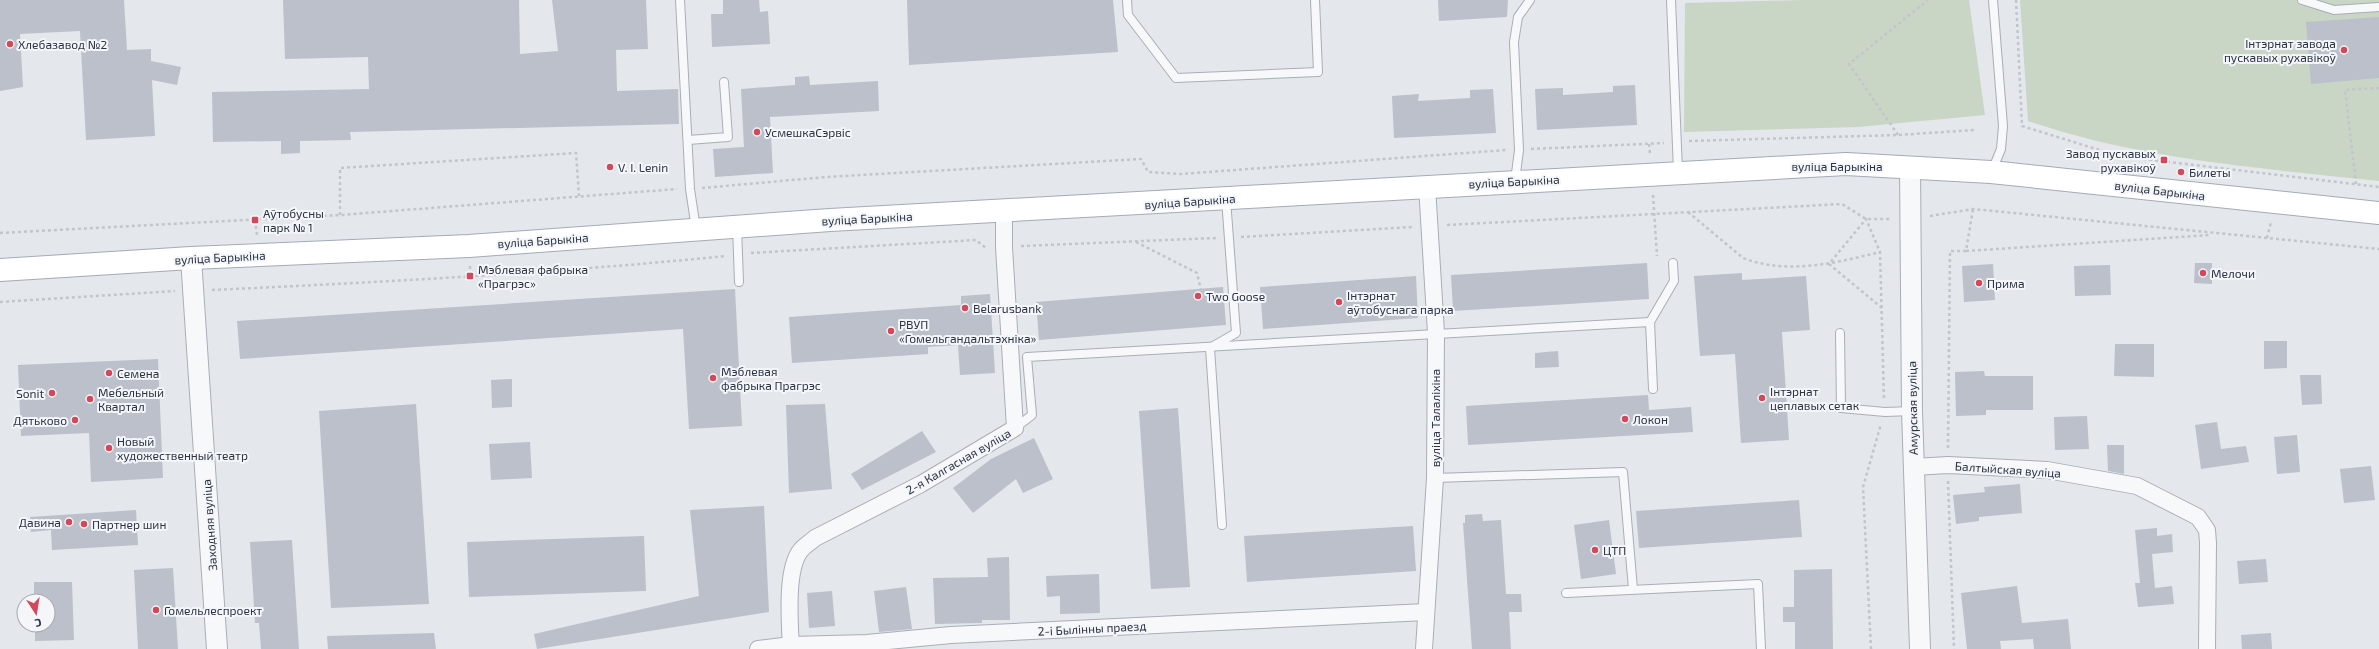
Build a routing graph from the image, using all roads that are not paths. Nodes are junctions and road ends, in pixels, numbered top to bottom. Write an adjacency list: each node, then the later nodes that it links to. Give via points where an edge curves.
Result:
1 (680, 0): 10 (lane)
2 (1127, 0): 3 (lane, via 1128,15 1176,78 1318,72)
3 (1314, 0)
4 (1530, 0): 14 (lane, via 1518,17 1514,42 1519,150)
5 (1671, 0): 12 (lane)
6 (1993, 0): 13 (lane, via 2003,126 2001,149)
7 (2302, 0): 8 (lane, via 2334,10)
8 (2379, 7)
9 (724, 82): 10 (lane, via 728,137)
10 (688, 140): 20 (lane, via 690,189)
11 (1910, 167): 12 (main road, вуліца Барыкіна, via 1846,164); 13 (main road, вуліца Барыкіна); 30 (street, Амурская вуліца)
12 (1678, 172): 14 (main road, вуліца Барыкіна)
13 (1991, 172): 18 (main road, вуліца Барыкіна)
14 (1516, 181): 15 (main road, вуліца Барыкіна)
15 (1427, 186): 16 (main road, вуліца Барыкіна); 26 (street, вуліца Талаліхіна)
16 (1226, 198): 17 (main road, вуліца Барыкіна); 28 (lane, via 1236,333)
17 (1004, 211): 19 (main road, вуліца Барыкіна); 31 (street, 2-я Калгасная вуліца)
18 (2379, 213)
19 (737, 227): 20 (main road, вуліца Барыкіна); 24 (lane)
20 (696, 229): 21 (main road, вуліца Барыкіна, via 469,246)
21 (191, 258): 23 (main road, вуліца Барыкіна); 39 (street, Заходняя вуліца)
22 (1673, 263): 25 (lane, via 1674,281)
23 (0, 270)
24 (739, 282)
25 (1650, 322): 26 (lane); 29 (lane)
26 (1436, 333): 28 (lane); 33 (street, вуліца Талаліхіна)
27 (1840, 333): 30 (lane, via 1841,408 1885,412)
28 (1210, 348): 31 (lane, via 1027,357 1032,415); 34 (lane)
29 (1653, 389)
30 (1912, 411): 32 (street, Амурская вуліца)
31 (1015, 428): 38 (street, 2-я Калгасная вуліца, via 921,484 815,538 800,550 791,575)
32 (1914, 467): 43 (street, Амурская вуліца); 44 (street, Балтыйская вуліца, via 1948,465 2047,470 2137,486 2198,517 2207,530 2208,543)
33 (1435, 478): 35 (lane, via 1624,472); 37 (street, вуліца Талаліхіна)
34 (1222, 525)
35 (1633, 589): 36 (lane); 42 (lane, via 1758,584)
36 (1566, 593)
37 (1426, 612): 38 (street, 2-і Былінны праезд, via 951,635); 41 (street, вуліца Талаліхіна)
38 (791, 647): 40 (street, 2-і Былінны праезд)
39 (217, 649)
40 (758, 649)
41 (1424, 649)
42 (1761, 649)
43 (1920, 649)
44 (2207, 649)

